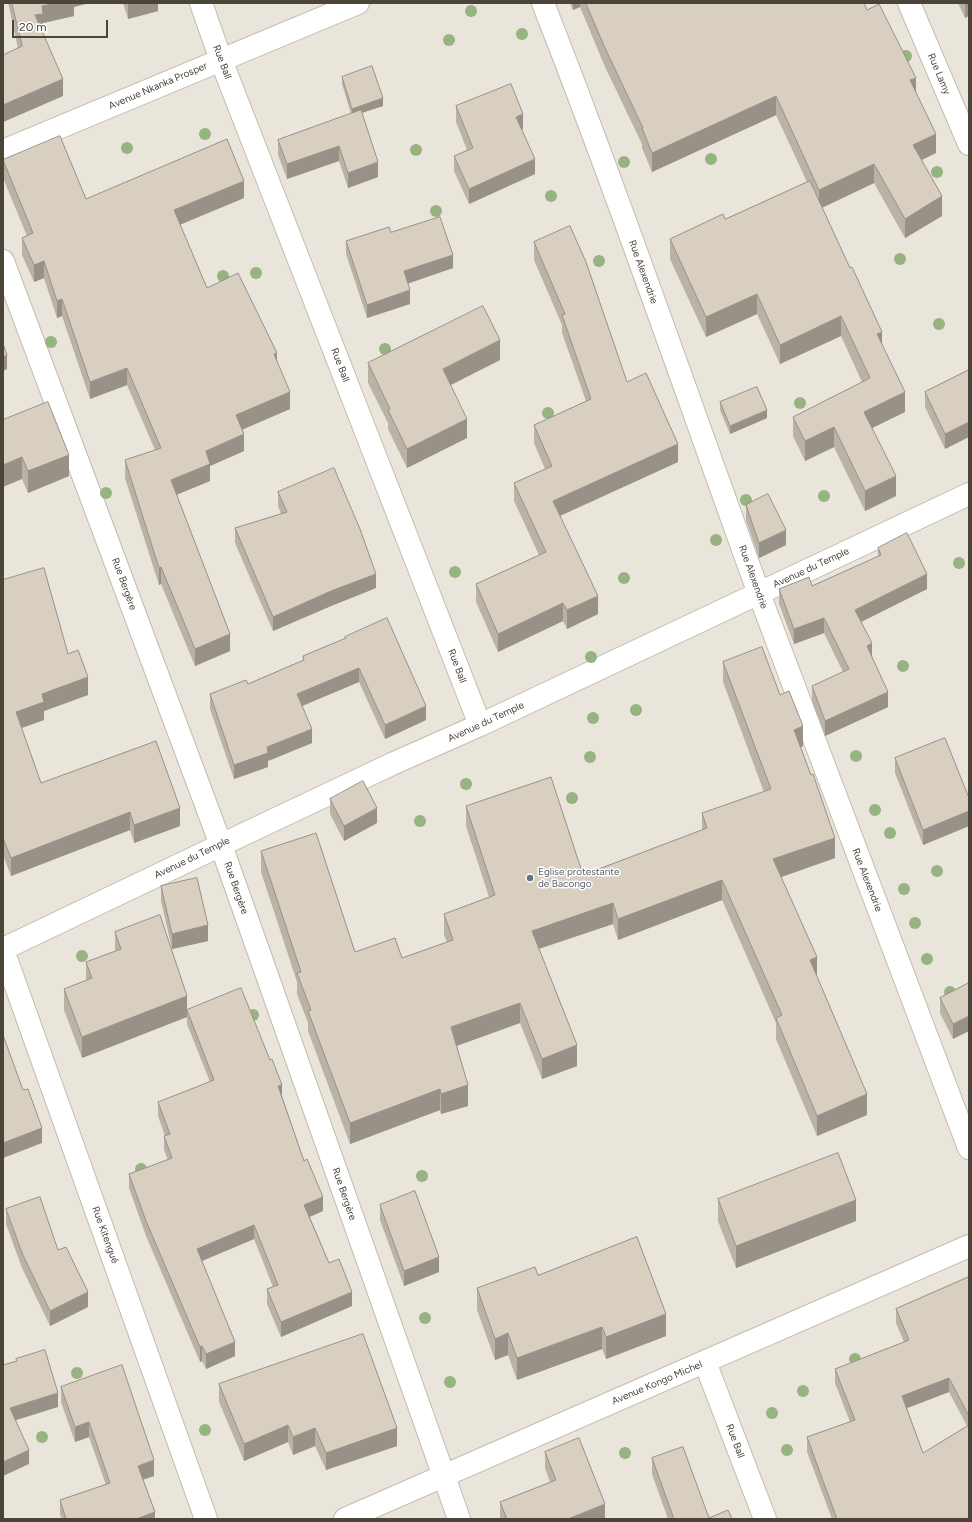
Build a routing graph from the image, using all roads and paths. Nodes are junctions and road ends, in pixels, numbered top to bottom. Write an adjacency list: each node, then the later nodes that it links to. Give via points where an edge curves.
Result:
1 (201, 3): 5 (street, Rue Ball)
2 (358, 3): 5 (street, Avenue Nkanka Prosper)
3 (543, 3): 10 (street, Rue Alexendrie, via 586,114)
4 (909, 3): 6 (street, Rue Lamy)
5 (221, 60): 7 (street, Avenue Nkanka Prosper); 11 (street, Rue Ball)
6 (969, 144)
7 (3, 151)
8 (3, 261): 12 (street, Rue Bergère)
9 (969, 494): 10 (street, Avenue du Temple)
10 (759, 593): 11 (street, Avenue du Temple); 14 (street, Rue Alexendrie)
11 (480, 725): 12 (street, Avenue du Temple)
12 (221, 845): 13 (street, Avenue du Temple); 17 (street, Rue Bergère)
13 (3, 950): 18 (street, Rue Kitengué)
14 (969, 1148)
15 (969, 1246): 16 (street, Avenue Kongo Michel)
16 (705, 1362): 17 (street, Avenue Kongo Michel); 21 (street, Rue Ball)
17 (444, 1476): 19 (street, Avenue Kongo Michel); 20 (street, Rue Bergère)
18 (206, 1519)
19 (345, 1519)
20 (459, 1519)
21 (765, 1519)

